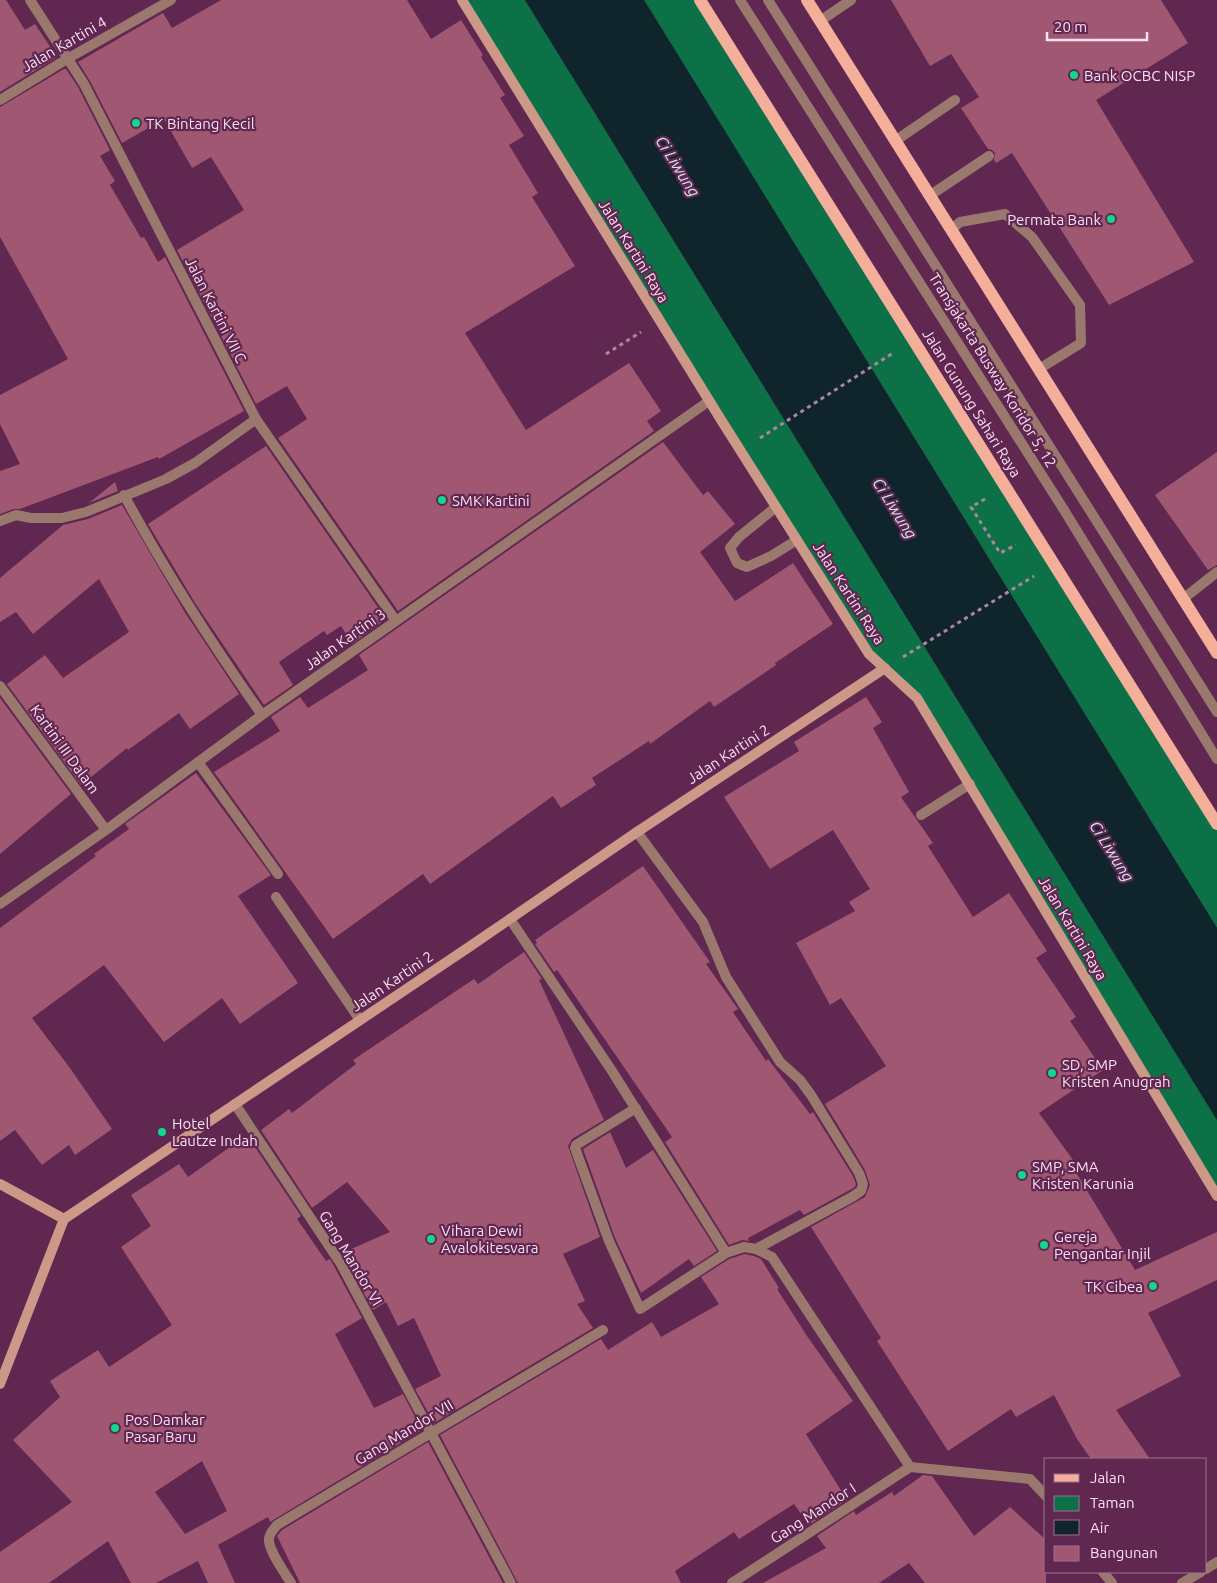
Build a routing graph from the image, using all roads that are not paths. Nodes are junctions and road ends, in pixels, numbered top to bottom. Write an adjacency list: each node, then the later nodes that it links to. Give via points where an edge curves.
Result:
1 (30, 0): 10 (street, Jalan Kartini VII C)
2 (171, 0): 10 (street, Jalan Kartini 4)
3 (462, 0): 18 (street, Jalan Kartini Raya)
4 (700, 0): 36 (main road, Jalan Gunung Sahari Raya)
5 (740, 0): 32 (street, Transjakarta Busway Koridor 5, 12, via 1064,510)
6 (768, 0): 30 (street, Transjakarta Busway Koridor 5, 12)
7 (806, 0): 9 (main road)
8 (851, 0): 9 (street)
9 (820, 21): 13 (main road)
10 (67, 59): 11 (street, Jalan Kartini 4); 19 (street, Jalan Kartini VII C, via 88,93)
11 (0, 100)
12 (955, 100): 13 (street)
13 (895, 141): 15 (main road)
14 (989, 156): 15 (street)
15 (929, 196): 16 (main road)
16 (951, 230): 17 (main road); 17 (street, via 960,222 1004,214 1032,237 1080,305 1080,342)
17 (1039, 369): 25 (main road)
18 (709, 401): 21 (street, Jalan Kartini Raya); 26 (street, Jalan Kartini 3)
19 (256, 420): 20 (street, via 188,467); 26 (street, Jalan Kartini VII C)
20 (124, 495): 22 (street, via 86,512 62,518 16,515); 31 (street, via 156,553)
21 (776, 507): 23 (street, Jalan Kartini Raya); 23 (street, via 730,548 738,563 747,567 758,563)
22 (0, 521)
23 (797, 540): 28 (street, Jalan Kartini Raya, via 869,654)
24 (1217, 572): 25 (street)
25 (1183, 598): 27 (main road)
26 (396, 621): 31 (street, Jalan Kartini 3)
27 (1217, 653)
28 (885, 668): 34 (street, Jalan Kartini Raya, via 917,698); 38 (street, Jalan Kartini 2)
29 (0, 686): 37 (street, Kartini III Dalam)
30 (1217, 712)
31 (262, 715): 33 (street, Jalan Kartini 3)
32 (1217, 758)
33 (198, 762): 37 (street, Jalan Kartini 3); 39 (street)
34 (970, 784): 35 (street); 47 (street, Jalan Kartini Raya)
35 (922, 815)
36 (1217, 824)
37 (106, 830): 41 (street, Jalan Kartini 3)
38 (637, 832): 42 (street, Jalan Kartini 2); 49 (street, via 703,922 726,977 780,1062 812,1095 863,1184 861,1192)
39 (278, 874)
40 (276, 897): 43 (street)
41 (0, 904)
42 (510, 919): 43 (street, Jalan Kartini 2); 45 (street)
43 (360, 1020): 44 (street, Jalan Kartini 2)
44 (235, 1104): 48 (street, Jalan Kartini 2); 54 (street, Gang Mandor VI, via 340,1264)
45 (636, 1108): 50 (street); 50 (street, via 576,1144 575,1148 609,1241 640,1309)
46 (0, 1184): 48 (street)
47 (1217, 1196)
48 (64, 1219): 52 (street)
49 (756, 1249): 50 (street, via 744,1247); 55 (street, via 772,1258)
50 (726, 1253)
51 (603, 1330): 54 (street, Gang Mandor VII)
52 (5, 1359): 53 (street)
53 (0, 1384)
54 (430, 1433): 59 (street, Gang Mandor VII, via 277,1525 268,1541); 60 (street, Gang Mandor VI)
55 (910, 1468): 56 (street, via 1030,1479); 61 (street, Gang Mandor I)
56 (1044, 1494)
57 (1104, 1573): 62 (street)
58 (1199, 1573): 63 (street)
59 (290, 1583)
60 (511, 1583)
61 (732, 1583)
62 (1112, 1583)
63 (1182, 1583)

